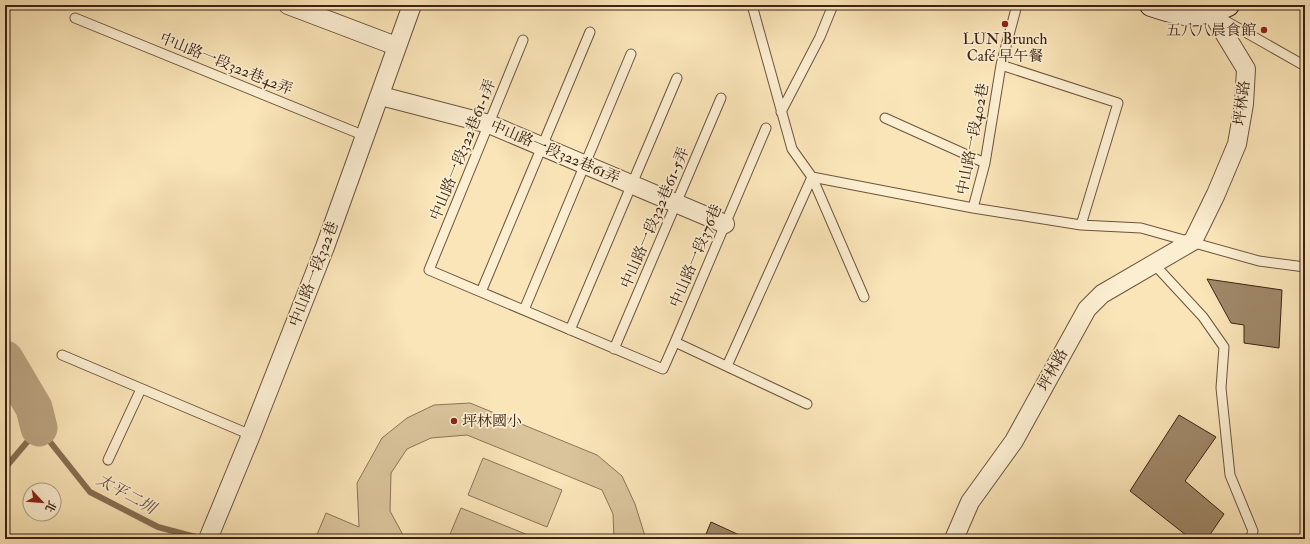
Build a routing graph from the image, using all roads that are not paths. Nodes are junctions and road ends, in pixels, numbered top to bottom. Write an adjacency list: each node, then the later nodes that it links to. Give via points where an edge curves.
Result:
1 (288, 5): 12 (street)
2 (412, 5): 12 (street, 中山路一段322巷)
3 (752, 5): 19 (lane)
4 (833, 5): 19 (lane, via 820,37)
5 (1017, 5): 14 (lane, 中山路一段402巷)
6 (1151, 5): 8 (main road)
7 (1220, 9): 8 (main road); 15 (lane); 33 (street, 坪林路, via 1246,69 1244,104 1237,144)
8 (1185, 10)
9 (75, 18): 23 (lane, 中山路一段322巷42弄)
10 (590, 32): 24 (lane)
11 (523, 40): 21 (lane, 中山路一段322巷61-1弄)
12 (396, 46): 17 (street, 中山路一段322巷)
13 (631, 54): 26 (lane)
14 (1002, 65): 25 (lane, 中山路一段402巷); 32 (lane, via 1118,103)
15 (1305, 66)
16 (677, 78): 28 (lane)
17 (381, 96): 21 (street, 中山路一段322巷61弄); 23 (street, 中山路一段322巷)
18 (721, 98): 29 (lane, 中山路一段322巷61-5弄)
19 (781, 112): 27 (lane, via 792,149)
20 (885, 118): 25 (lane)
21 (489, 124): 24 (street, 中山路一段322巷61弄); 36 (lane, 中山路一段322巷61-1弄, via 429,270)
22 (766, 128): 31 (lane, 中山路一段376巷)
23 (365, 136): 46 (street, 中山路一段322巷)
24 (542, 146): 26 (street, 中山路一段322巷61弄); 36 (lane)
25 (985, 163): 30 (lane, 中山路一段402巷)
26 (585, 164): 28 (street, 中山路一段322巷61弄); 38 (lane)
27 (812, 177): 30 (lane); 37 (lane); 43 (lane)
28 (632, 184): 29 (street, 中山路一段322巷61弄); 39 (lane)
29 (676, 202): 31 (street, 中山路一段322巷61弄); 41 (lane, 中山路一段322巷61-5弄)
30 (973, 208): 32 (lane)
31 (725, 224): 40 (lane, 中山路一段376巷)
32 (1081, 225): 33 (lane, via 1141,228)
33 (1193, 241): 34 (street, 坪林路); 35 (lane, via 1259,261)
34 (1154, 264): 49 (street, 坪林路, via 1102,294 1087,309 1014,441 970,502); 50 (lane, via 1203,317 1224,347 1221,388 1230,475 1253,531)
35 (1305, 266)
36 (481, 292): 38 (lane)
37 (864, 297)
38 (524, 310): 39 (lane)
39 (570, 330): 41 (lane)
40 (675, 342): 41 (lane, via 663,369); 43 (lane)
41 (614, 349)
42 (62, 355): 44 (lane)
43 (727, 366): 45 (lane)
44 (141, 389): 46 (lane); 47 (lane)
45 (807, 404)
46 (251, 435): 48 (street, 中山路一段322巷)
47 (108, 460)
48 (208, 539)
49 (954, 539)
50 (1250, 539)

